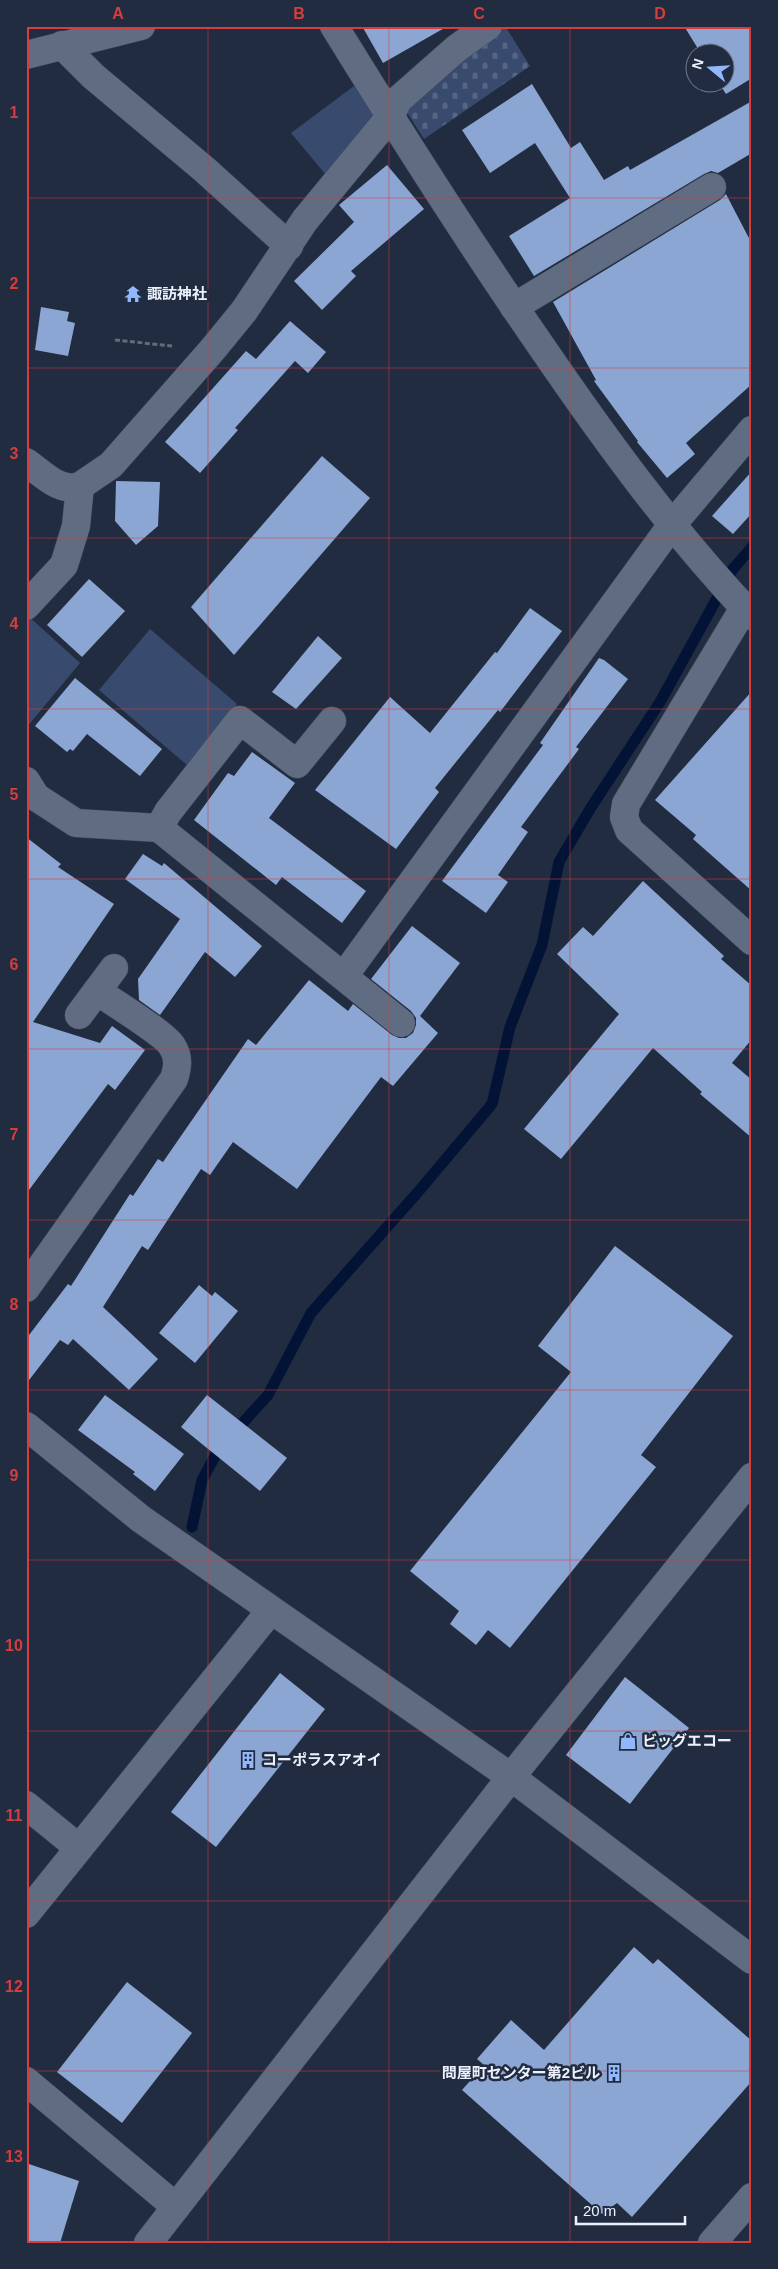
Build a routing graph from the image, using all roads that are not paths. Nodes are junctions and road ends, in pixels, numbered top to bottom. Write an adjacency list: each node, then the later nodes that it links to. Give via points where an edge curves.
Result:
1 (141, 26): 4 (street)
2 (334, 26): 5 (street)
3 (488, 26): 5 (street, via 457,48 398,100)
4 (38, 47): 7 (street, via 93,76)
5 (390, 117): 7 (street, via 305,220); 8 (street)
6 (712, 187): 8 (street)
7 (289, 246): 11 (street, via 214,349 111,465)
8 (514, 307): 12 (street, via 598,430)
9 (752, 430): 12 (street)
10 (26, 462): 11 (street, via 60,486 70,490)
11 (80, 486): 13 (street, via 76,526 64,566)
12 (672, 526): 14 (street); 20 (street)
13 (26, 606)
14 (748, 612): 18 (street, via 626,804 624,817 629,830)
15 (332, 721): 17 (street, via 297,764 240,720)
16 (29, 796): 17 (street, via 76,823)
17 (159, 828): 20 (street)
18 (752, 941)
19 (114, 968): 21 (street)
20 (344, 976): 23 (street)
21 (97, 991): 22 (street); 24 (street, via 170,1043 178,1060 177,1068 174,1079)
22 (79, 1015)
23 (401, 1023)
24 (26, 1288)
25 (26, 1426): 27 (street, via 141,1519)
26 (752, 1477): 28 (street)
27 (271, 1610): 28 (street); 30 (street)
28 (511, 1777): 32 (street); 35 (street)
29 (26, 1805): 30 (street)
30 (79, 1848): 31 (street)
31 (26, 1914)
32 (752, 1960)
33 (26, 2082): 35 (street)
34 (752, 2197): 37 (street)
35 (176, 2207): 36 (street)
36 (148, 2243)
37 (712, 2243)

